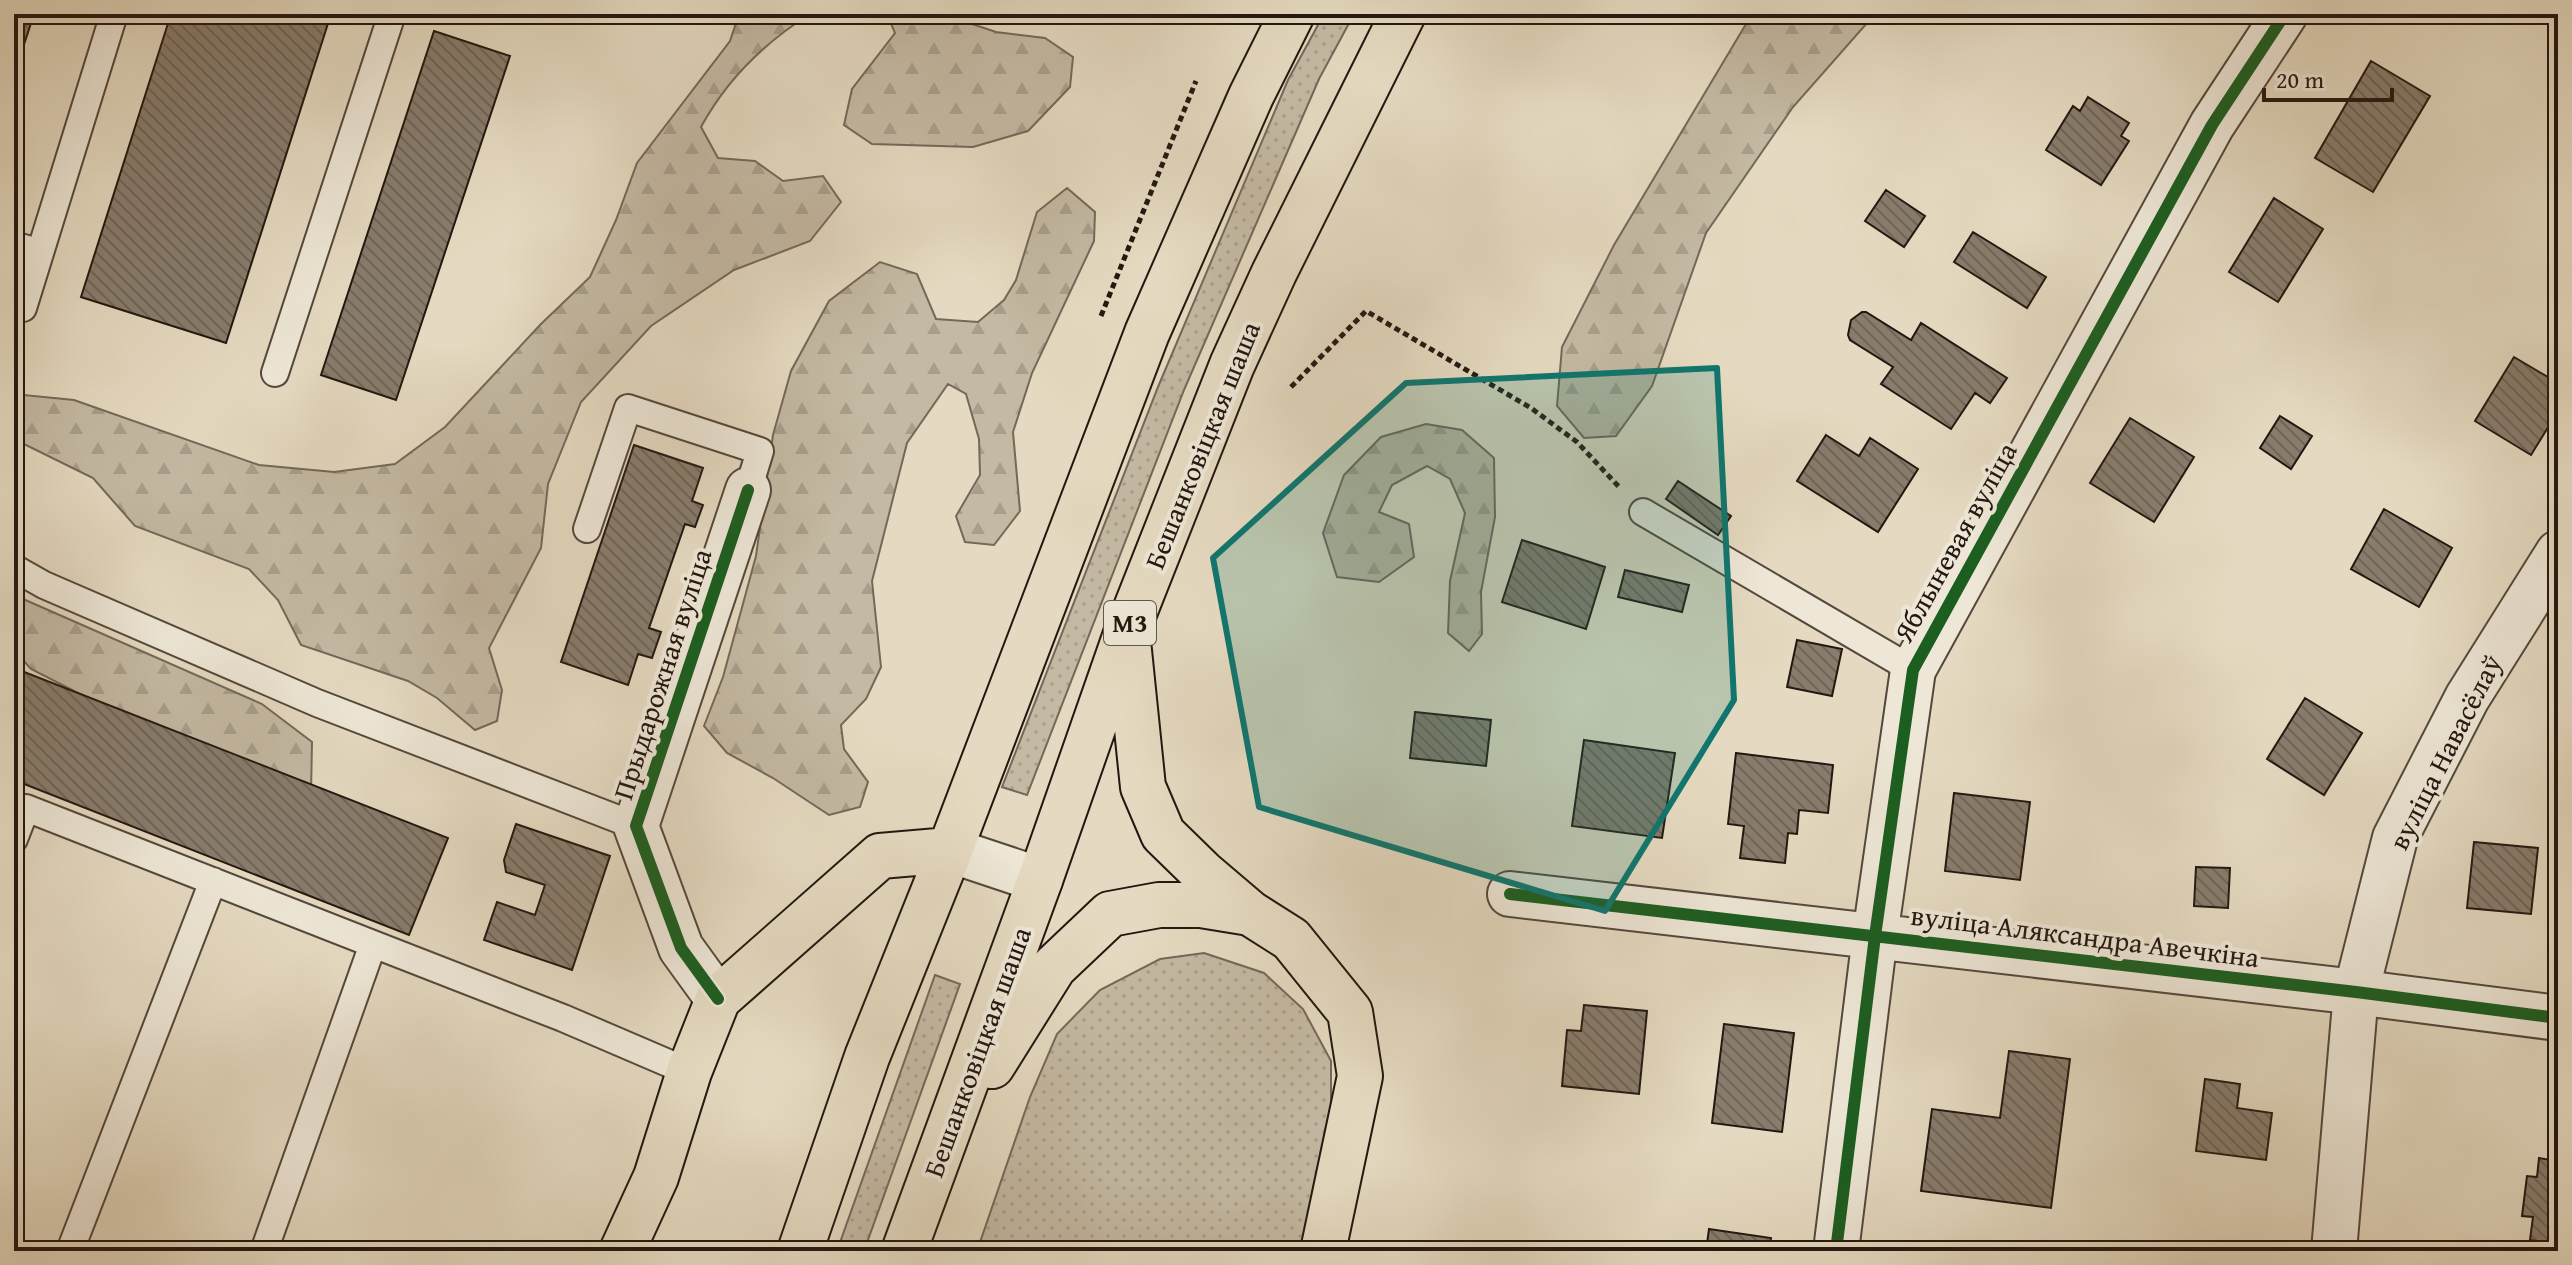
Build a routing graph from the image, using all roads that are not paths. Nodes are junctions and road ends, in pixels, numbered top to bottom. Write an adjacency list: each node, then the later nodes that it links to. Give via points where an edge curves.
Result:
1 (114, 14): 7 (lane)
2 (392, 14): 9 (lane)
3 (1292, 14): 20 (main road, via 1147,333)
4 (1403, 14): 15 (main road, Бешанковіцкая шаша / М3, via 1232,365)
5 (2285, 14): 16 (street, Яблыневая вуліца, via 2212,125)
6 (14, 245): 7 (lane)
7 (40, 253): 8 (lane)
8 (23, 308)
9 (275, 373)
10 (748, 490): 12 (lane, via 760,451 628,408); 18 (street, Прыдарожная вуліца)
11 (1643, 512): 16 (lane)
12 (587, 529)
13 (2558, 553): 27 (street, вуліца Навасёлаў, via 2467,698 2395,838)
14 (14, 568): 18 (lane, via 317,703)
15 (1127, 631): 21 (main road, Бешанковіцкая шаша / М3); 24 (main road, via 1143,787 1163,834)
16 (1913, 670): 25 (street, Яблыневая вуліца)
17 (20, 806): 19 (lane); 22 (lane)
18 (636, 826): 28 (street, Прыдарожная вуліца, via 681,948)
19 (14, 839)
20 (950, 850): 21 (street); 28 (main road, via 880,856); 37 (main road, via 867,1057)
21 (1040, 880): 31 (main road, Бешанковіцкая шаша / М3)
22 (213, 881): 26 (lane); 33 (lane)
23 (1510, 894): 25 (street, вуліца Аляксандра Авечкіна)
24 (1250, 913): 31 (main road, via 1159,905 1110,914 1054,967); 39 (main road, via 1291,939 1350,1012 1360,1076)
25 (1875, 936): 27 (street, вуліца Аляксандра Авечкіна); 40 (street, Яблыневая вуліца)
26 (373, 944): 30 (lane); 34 (lane)
27 (2356, 992): 29 (street, вуліца Аляксандра Авечкіна); 41 (street, вуліца Навасёлаў)
28 (718, 999): 30 (main road)
29 (2558, 1018)
30 (689, 1072): 32 (main road)
31 (944, 1143): 38 (main road, Бешанковіцкая шаша / М3)
32 (656, 1177): 35 (main road); 36 (main road)
33 (70, 1251)
34 (264, 1251)
35 (622, 1251)
36 (649, 1251)
37 (800, 1251)
38 (904, 1251)
39 (1323, 1251)
40 (1836, 1251)
41 (2335, 1251)

